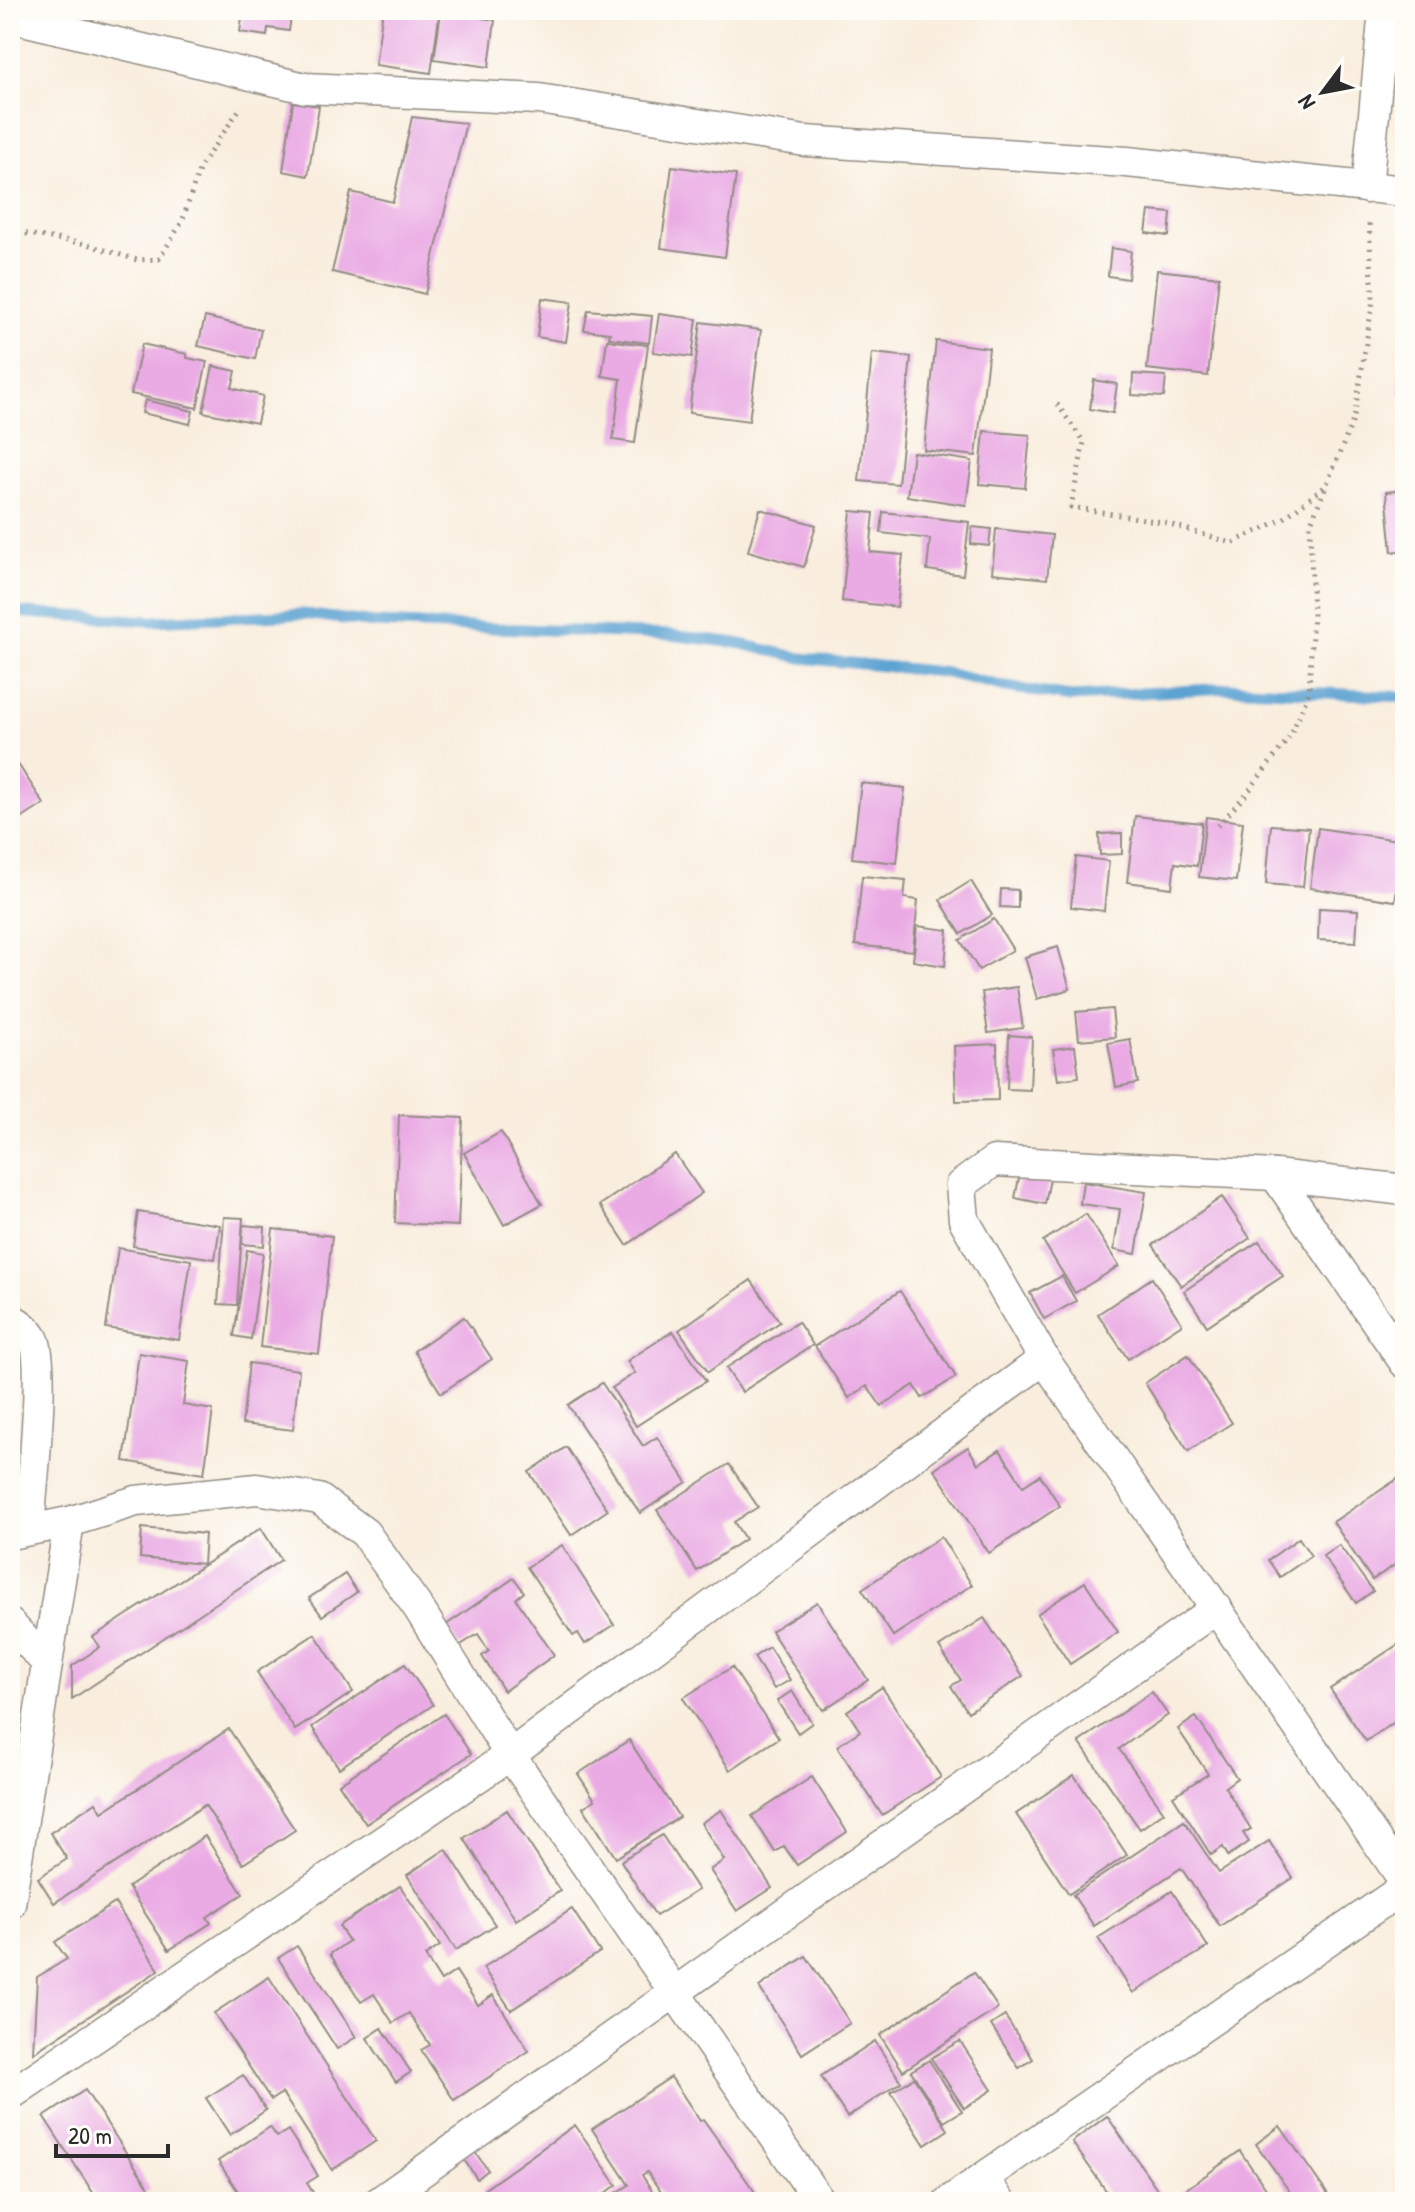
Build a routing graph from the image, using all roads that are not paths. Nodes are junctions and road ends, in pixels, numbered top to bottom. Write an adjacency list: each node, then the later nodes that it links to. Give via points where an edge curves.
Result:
1 (1384, 10): 3 (street)
2 (10, 17): 3 (street, via 305,88 539,99 805,141 1127,162)
3 (1367, 188): 4 (street)
4 (1405, 191)
5 (1275, 1175): 6 (street); 8 (street, via 994,1161 961,1185 964,1220); 9 (street)
6 (1405, 1190)
7 (10, 1318): 11 (street, via 34,1339 38,1353 39,1384)
8 (1044, 1359): 12 (street); 15 (street)
9 (1405, 1363)
10 (69, 1522): 11 (street); 14 (street); 15 (street, via 136,1501 242,1490 319,1499 365,1533)
11 (19, 1531)
12 (1217, 1608): 16 (street); 18 (street)
13 (10, 1624): 14 (street)
14 (47, 1663): 17 (street)
15 (510, 1755): 18 (street); 19 (street)
16 (1405, 1884): 20 (street)
17 (10, 1904)
18 (676, 1993): 21 (street); 22 (street)
19 (10, 2095)
20 (992, 2190): 23 (street)
21 (379, 2202)
22 (820, 2202)
23 (948, 2202)

